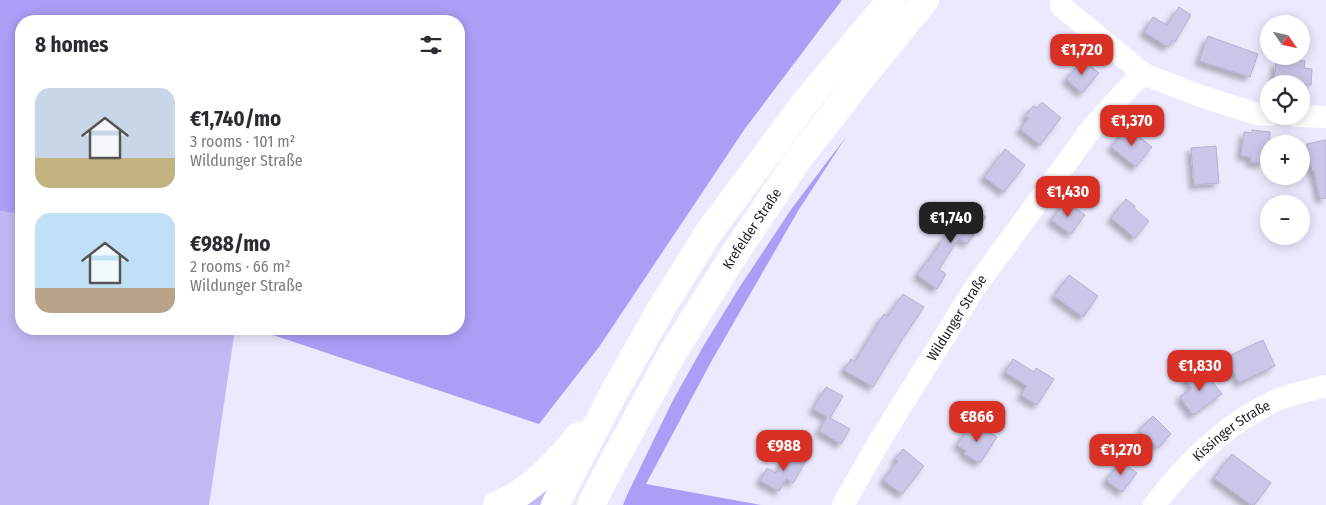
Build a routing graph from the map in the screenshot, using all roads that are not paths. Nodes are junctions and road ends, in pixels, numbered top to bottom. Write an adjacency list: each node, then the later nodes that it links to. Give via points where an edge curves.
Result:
1 (891, 0): 9 (highway, via 804,104 709,232)
2 (925, 0): 10 (highway, Krefelder Straße, via 800,158 735,253 672,354)
3 (1061, 6): 4 (street)
4 (1144, 74): 5 (street, via 1200,96); 15 (street, Wildunger Straße, via 1092,128 976,286)
5 (1260, 114)
6 (1310, 116): 7 (street)
7 (1326, 117)
8 (1326, 386): 16 (street, Kissinger Straße, via 1281,398 1227,430 1198,455)
9 (613, 394): 11 (highway, via 549,470 511,500); 12 (highway)
10 (605, 476): 13 (highway, Krefelder Straße); 14 (highway)
11 (498, 505)
12 (555, 505)
13 (591, 505)
14 (602, 505)
15 (843, 505)
16 (1154, 505)

